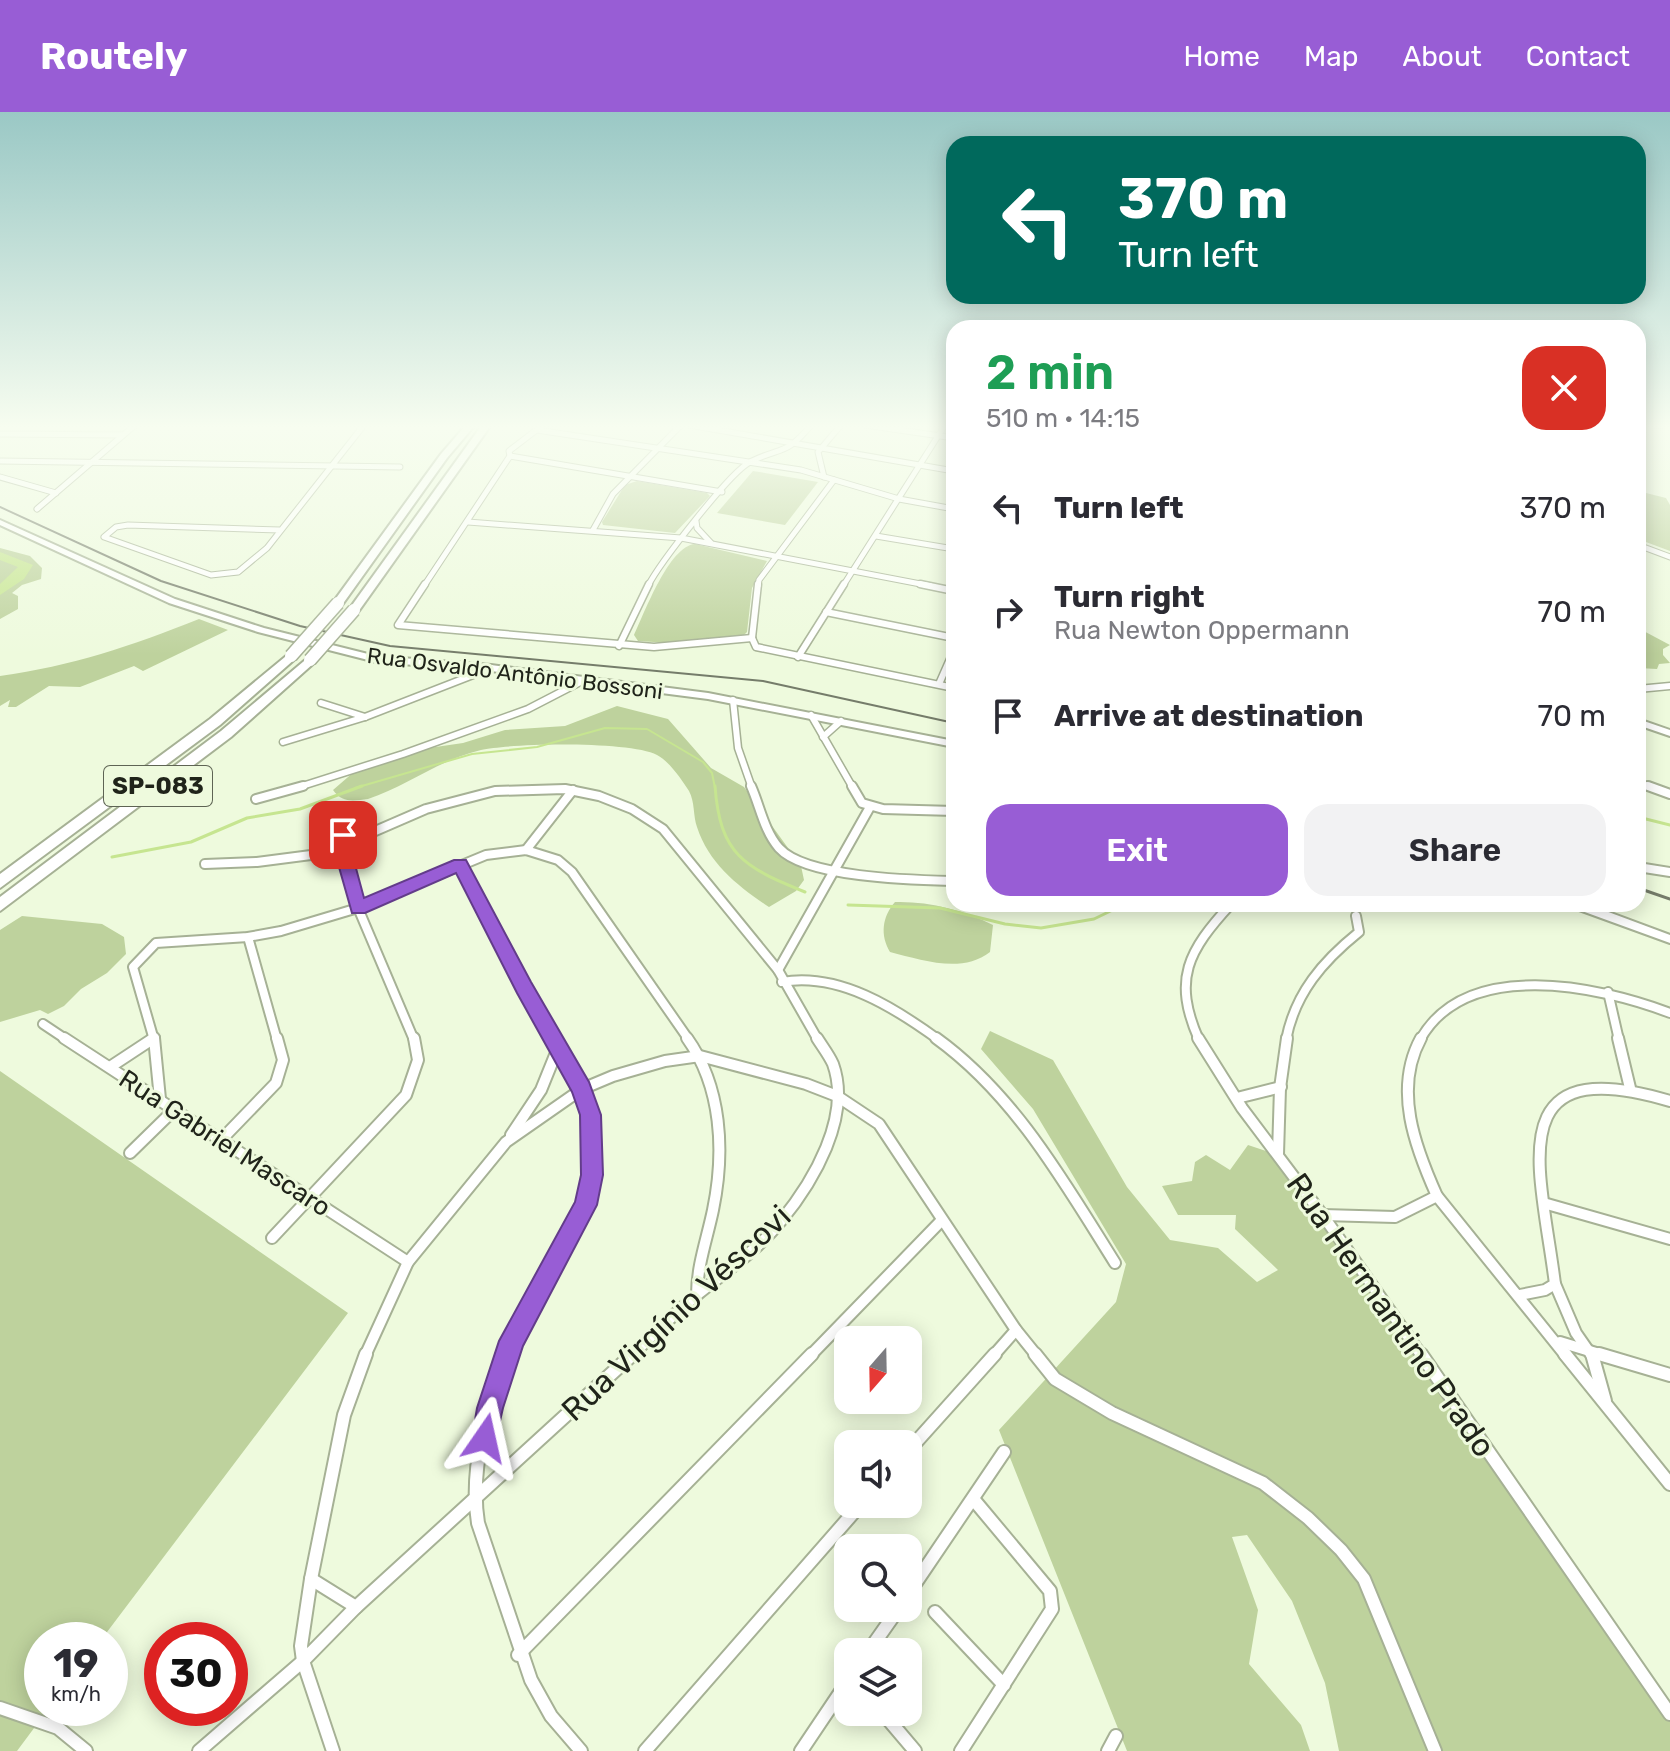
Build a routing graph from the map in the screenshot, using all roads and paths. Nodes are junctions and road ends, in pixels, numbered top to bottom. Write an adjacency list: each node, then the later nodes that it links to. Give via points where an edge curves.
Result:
1 (46, 501): 12 (street)
2 (304, 501): 16 (street)
3 (411, 501): 66 (highway, SP-083, bridge, via 338,603 291,656 215,722)
4 (432, 501): 67 (highway, SP-083, bridge, via 354,610 310,660 226,734)
5 (481, 501): 15 (street)
6 (609, 501): 17 (street)
7 (713, 501): 13 (street)
8 (818, 501): 23 (street)
9 (897, 501): 18 (street)
10 (913, 501): 11 (street)
11 (946, 508)
12 (37, 509)
13 (696, 521): 19 (street); 20 (street)
14 (0, 522): 32 (street, Rua Osvaldo Antônio Bossoni, via 161,597 261,630 376,659)
15 (468, 522): 17 (street); 30 (street, via 398,625)
16 (280, 530): 16 (street, via 128,525 105,534 108,540 224,575 244,570)
17 (593, 530): 19 (street)
18 (876, 536): 21 (street); 25 (street)
19 (681, 538): 20 (street); 30 (street, via 657,569)
20 (712, 544): 23 (street)
21 (946, 548)
22 (1646, 548): 24 (street)
23 (778, 556): 25 (street); 29 (street, via 759,580)
24 (1670, 557)
25 (853, 572): 26 (street); 27 (street)
26 (946, 589)
27 (826, 612): 28 (street); 31 (street)
28 (946, 636)
29 (752, 638): 30 (street); 31 (street, via 756,647)
30 (619, 646)
31 (798, 657): 37 (street)
32 (458, 666): 33 (street, Rua Osvaldo Antônio Bossoni); 36 (street)
33 (491, 668): 35 (street, Rua Osvaldo Antônio Bossoni); 36 (street)
34 (946, 668): 37 (street)
35 (586, 679): 41 (street, Rua Osvaldo Antônio Bossoni); 54 (street, via 561,695 373,767)
36 (456, 683): 44 (street)
37 (939, 684): 38 (street)
38 (946, 686)
39 (1670, 686): 40 (street)
40 (1646, 688)
41 (733, 700): 43 (street, Rua Osvaldo Antônio Bossoni); 63 (street, via 740,756 772,836 797,860)
42 (321, 703): 44 (street)
43 (811, 715): 45 (street, Rua Osvaldo Antônio Bossoni); 48 (street)
44 (365, 717): 49 (street)
45 (841, 721): 48 (street); 50 (street, Rua Osvaldo Antônio Bossoni)
46 (1646, 725): 47 (street)
47 (1670, 733)
48 (823, 737): 55 (street, via 850,787)
49 (283, 742)
50 (946, 742)
51 (1646, 785): 53 (street)
52 (573, 790): 58 (street, Rua Virgínio Véscovi, via 479,792 391,822); 59 (street); 74 (street, Rua Virgínio Véscovi, via 622,803 663,829)
53 (1670, 794)
54 (256, 799)
55 (870, 807): 57 (street); 63 (street)
56 (334, 808): 58 (street)
57 (946, 811)
58 (342, 846): 60 (street, Rua Virgínio Véscovi, via 270,862); 68 (street)
59 (526, 850): 61 (street); 80 (street, via 558,860 572,872)
60 (205, 864)
61 (460, 865): 68 (street); 79 (street)
62 (1646, 868): 64 (street)
63 (837, 870): 65 (street); 74 (street)
64 (1670, 872)
65 (946, 881)
66 (0, 882)
67 (0, 905)
68 (358, 908): 72 (street); 95 (street, via 414,1038 418,1060 406,1095)
69 (1224, 912): 86 (street, Rua Hermantino Prado, via 1204,936 1184,993 1194,1030)
70 (1597, 912): 73 (street)
71 (1356, 916): 82 (street, via 1359,932 1323,961 1298,998)
72 (248, 937): 78 (street, via 172,939 147,951 133,967); 90 (street, via 282,1071 262,1100)
73 (1670, 939)
74 (780, 976): 85 (street, Rua Virgínio Véscovi, via 833,1065); 102 (street, via 806,976 851,990 925,1028 967,1059 1030,1130)
75 (1608, 992): 76 (street); 83 (street); 94 (street, via 1551,985 1480,994 1456,1002 1422,1032 1414,1048 1407,1098 1415,1143)
76 (1670, 1013)
77 (43, 1024): 81 (street, Rua Gabriel Mascaro)
78 (154, 1038): 81 (street); 87 (street)
79 (558, 1048): 84 (street); 91 (street, via 545,1082)
80 (700, 1056): 84 (street, via 638,1068); 85 (street, via 764,1070); 104 (street, via 712,1083 719,1142 718,1179 696,1273)
81 (110, 1067): 87 (street, Rua Gabriel Mascaro)
82 (1281, 1087): 86 (street); 93 (street)
83 (1630, 1088): 88 (street); 96 (street, via 1596,1087 1563,1094 1543,1114 1538,1150)
84 (582, 1089): 91 (street); 114 (street, via 591,1115 592,1175 586,1205 512,1341 490,1408)
85 (837, 1096): 98 (street, via 879,1124); 104 (street, Rua Virgínio Véscovi, via 824,1152 800,1195 780,1223)
86 (1237, 1098): 93 (street, Rua Hermantino Prado)
87 (160, 1099): 89 (street, Rua Gabriel Mascaro)
88 (1670, 1101)
89 (175, 1109): 90 (street, Rua Gabriel Mascaro); 92 (street)
90 (221, 1140): 95 (street, Rua Gabriel Mascaro)
91 (506, 1142): 101 (street)
92 (130, 1153)
93 (1278, 1155): 97 (street, Rua Hermantino Prado)
94 (1437, 1196): 97 (street, via 1395,1217); 105 (street)
95 (309, 1199): 99 (street); 101 (street, Rua Gabriel Mascaro)
96 (1547, 1204): 100 (street); 103 (street)
97 (1323, 1215): 126 (street, Rua Hermantino Prado)
98 (942, 1220): 106 (street); 121 (street)
99 (272, 1238)
100 (1670, 1239)
101 (408, 1262): 118 (street, via 371,1340 344,1415)
102 (1115, 1263)
103 (1555, 1284): 105 (street); 108 (street, via 1576,1333)
104 (697, 1295): 114 (street, Rua Virgínio Véscovi)
105 (1520, 1295): 107 (street)
106 (1016, 1330): 111 (street); 138 (street, via 1055,1379 1081,1397 1263,1483 1341,1550 1364,1579)
107 (1558, 1342): 108 (street); 110 (street)
108 (1591, 1351): 109 (street); 110 (street)
109 (1670, 1375)
110 (1606, 1405): 113 (street)
111 (922, 1435)
112 (1004, 1452): 115 (street)
113 (1670, 1484)
114 (475, 1498): 119 (street, Rua Virgínio Véscovi); 121 (street)
115 (974, 1500): 117 (street); 123 (street, via 1053,1601)
116 (849, 1518): 134 (street)
117 (922, 1574)
118 (311, 1579): 119 (street); 122 (street)
119 (356, 1607): 122 (street, Rua Virgínio Véscovi)
120 (935, 1612): 123 (street)
121 (518, 1655): 133 (street, via 540,1703)
122 (303, 1661): 131 (street, Rua Virgínio Véscovi); 132 (street)
123 (1004, 1685): 129 (street)
124 (834, 1702): 135 (street)
125 (0, 1708): 130 (street, via 41,1719 75,1738)
126 (1670, 1714)
127 (894, 1726): 136 (street)
128 (1116, 1736): 137 (street)
129 (965, 1750)
130 (86, 1751)
131 (199, 1751)
132 (333, 1751)
133 (581, 1751)
134 (645, 1751)
135 (801, 1751)
136 (915, 1751)
137 (1108, 1751)
138 (1435, 1751)

